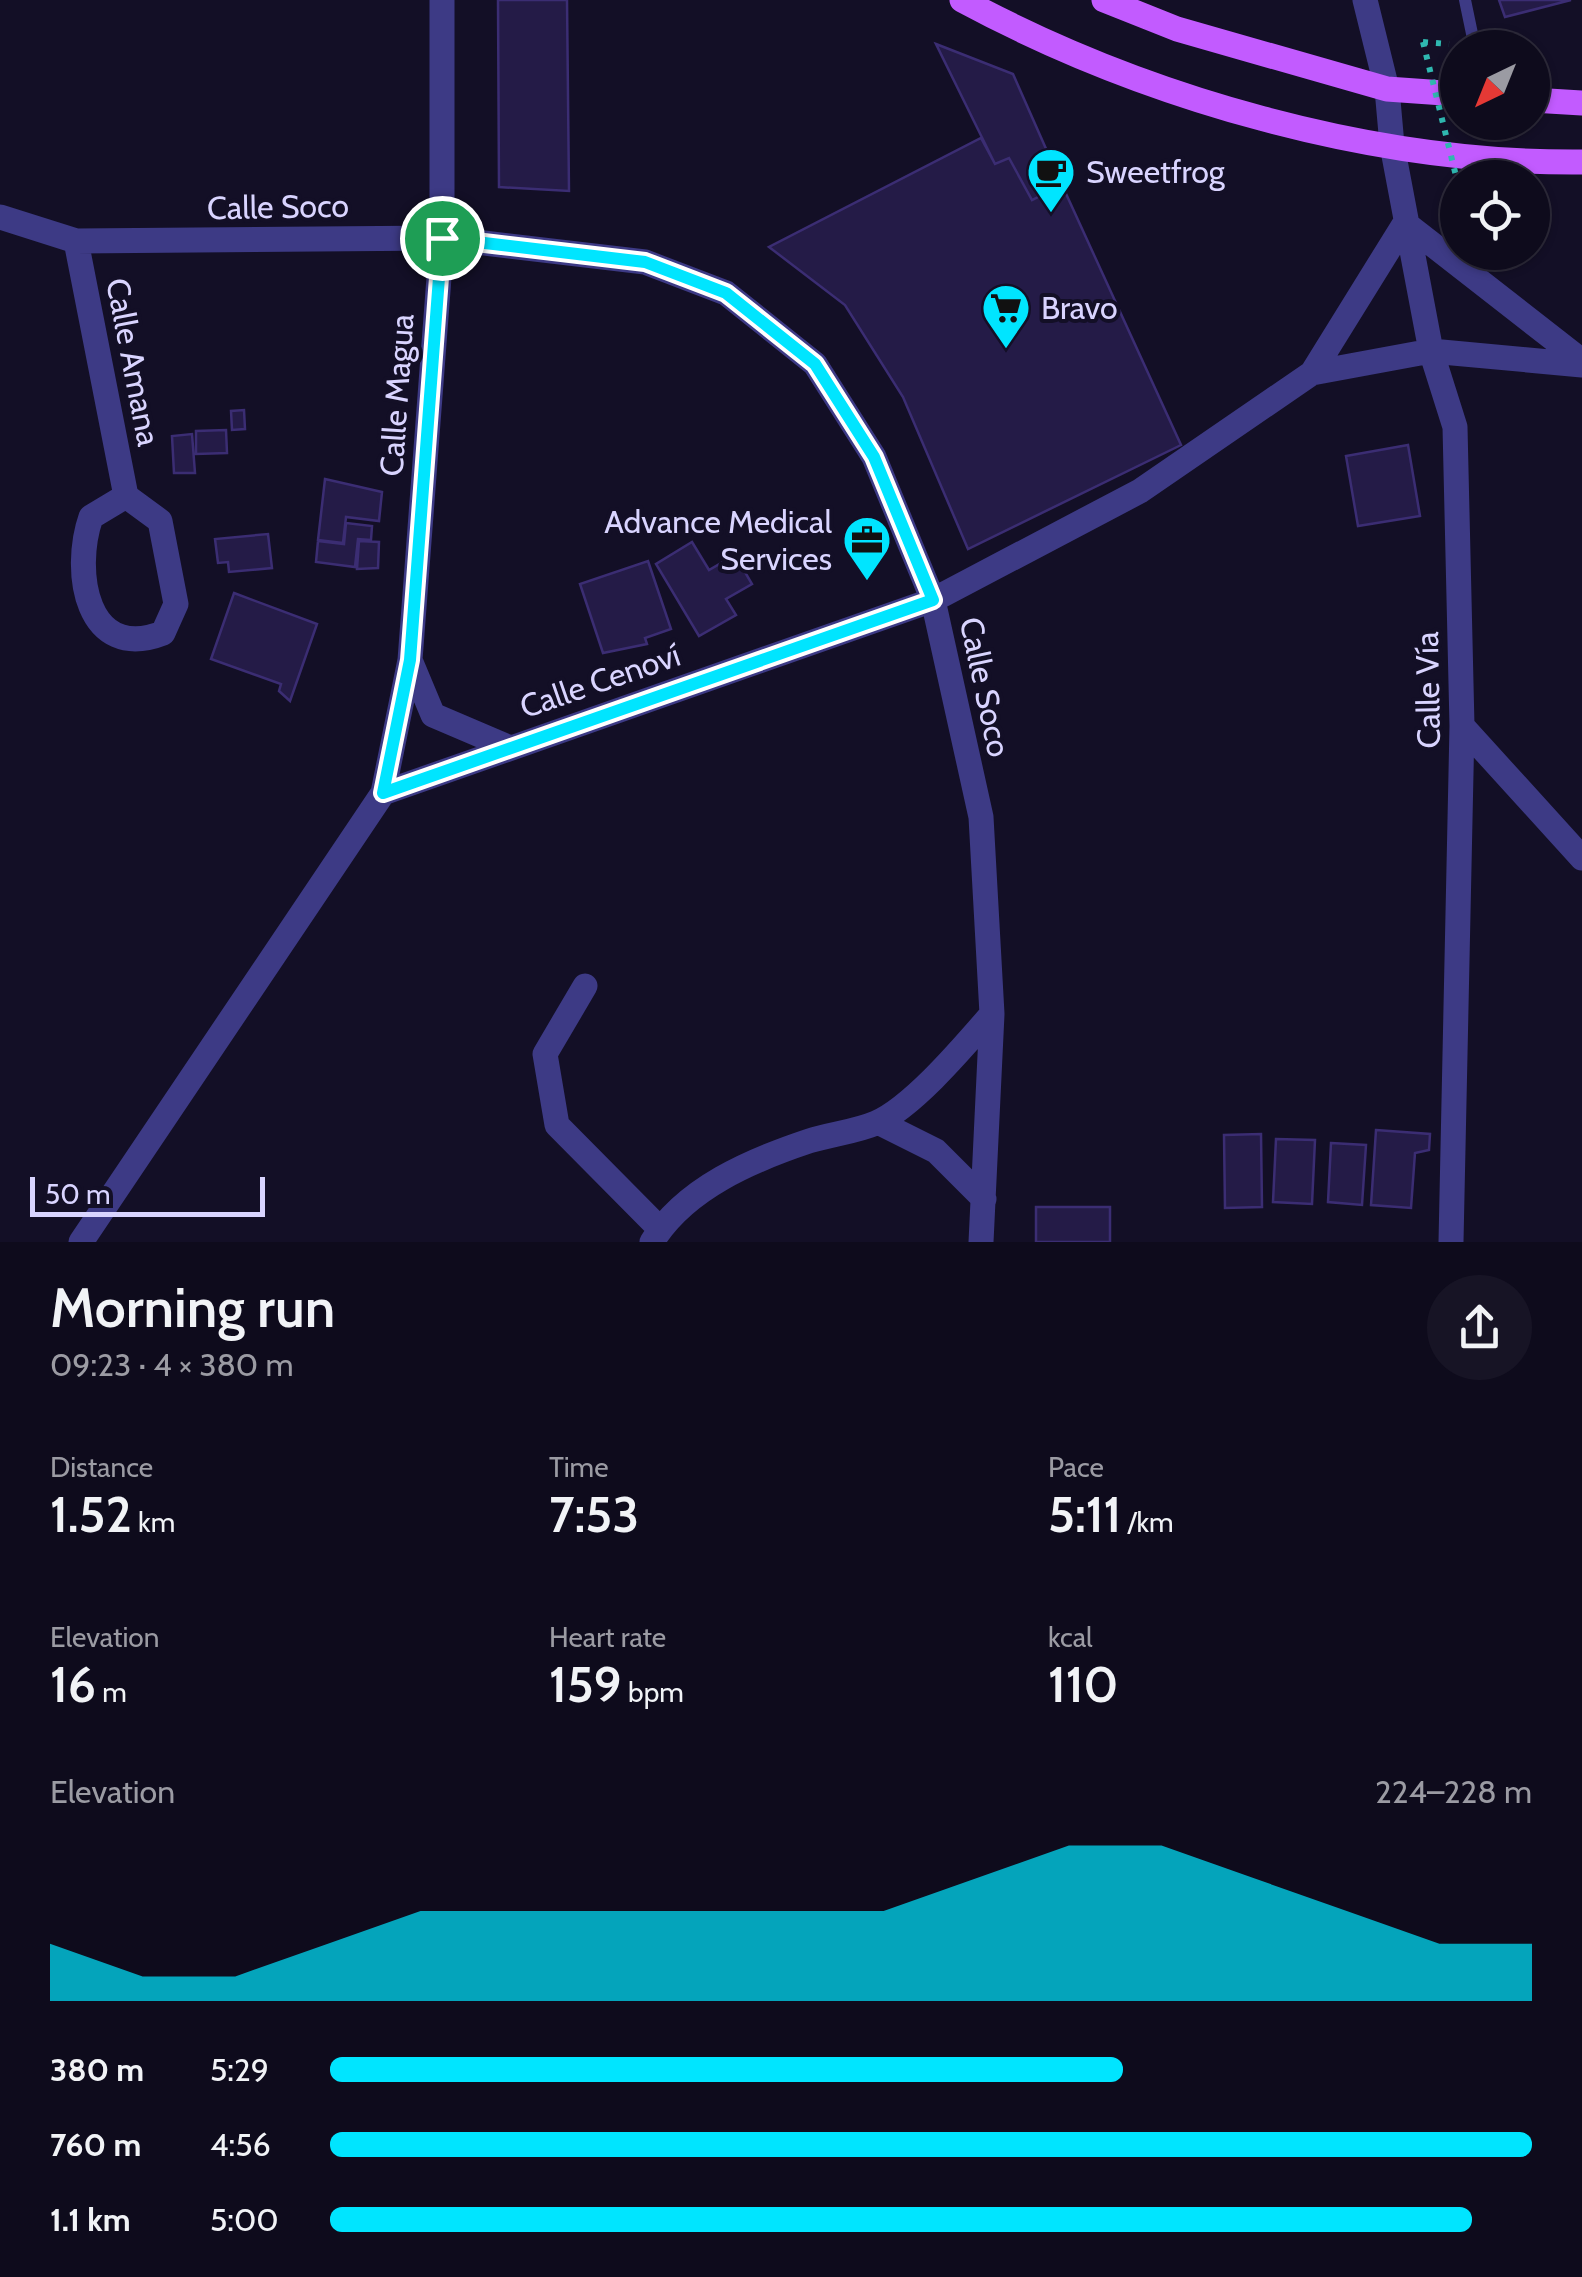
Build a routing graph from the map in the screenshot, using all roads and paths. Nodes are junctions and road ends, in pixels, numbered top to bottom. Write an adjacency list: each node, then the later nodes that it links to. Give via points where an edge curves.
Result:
1 (442, 0): 17 (street, Calle Magua)
2 (962, 0): 13 (main road, via 1091,61 1188,97)
3 (1104, 0): 8 (main road, via 1177,30)
4 (1365, 0): 8 (street, Calle Vía)
5 (1466, 0): 6 (lane)
6 (1471, 30)
7 (1440, 41): 12 (path, bridge, via 1423,42)
8 (1387, 89): 9 (main road); 13 (street, Calle Vía)
9 (1440, 93)
10 (1550, 101): 11 (main road)
11 (1582, 103)
12 (1440, 111)
13 (1392, 146): 14 (main road); 16 (street, Calle Vía)
14 (1582, 162)
15 (0, 217): 18 (street, Calle Soco)
16 (1405, 223): 19 (street, Calle Vía); 20 (street); 21 (street)
17 (442, 238): 18 (street, Calle Soco); 23 (street, Calle Soco, via 645,262 726,293 815,364 874,457); 24 (street, Calle Magua)
18 (76, 241): 22 (street, Calle Amana)
19 (1431, 351): 20 (street); 21 (street); 25 (street, Calle Vía, via 1455,427)
20 (1582, 363)
21 (1312, 373): 23 (street, Calle Cenoví, via 1140,491)
22 (126, 496): 22 (street, Calle Amana, via 91,516 88,602 100,626 121,640 142,641 163,633 176,604 160,521)
23 (933, 600): 26 (street, Calle Cenoví); 30 (street, Calle Soco, via 981,818)
24 (410, 660): 26 (street, via 432,715); 27 (street, Calle Magua)
25 (1462, 726): 28 (street); 36 (street, Calle Vía)
26 (508, 747): 27 (street, Calle Cenoví)
27 (383, 793): 34 (street)
28 (1582, 858)
29 (584, 986): 33 (street, via 545,1054 557,1125)
30 (992, 1014): 31 (street); 32 (street, Calle Soco)
31 (878, 1122): 32 (street, via 936,1151); 33 (street, via 808,1141 716,1179)
32 (984, 1199): 35 (street, Calle Soco)
33 (656, 1236)
34 (81, 1242)
35 (982, 1242)
36 (1451, 1242)

